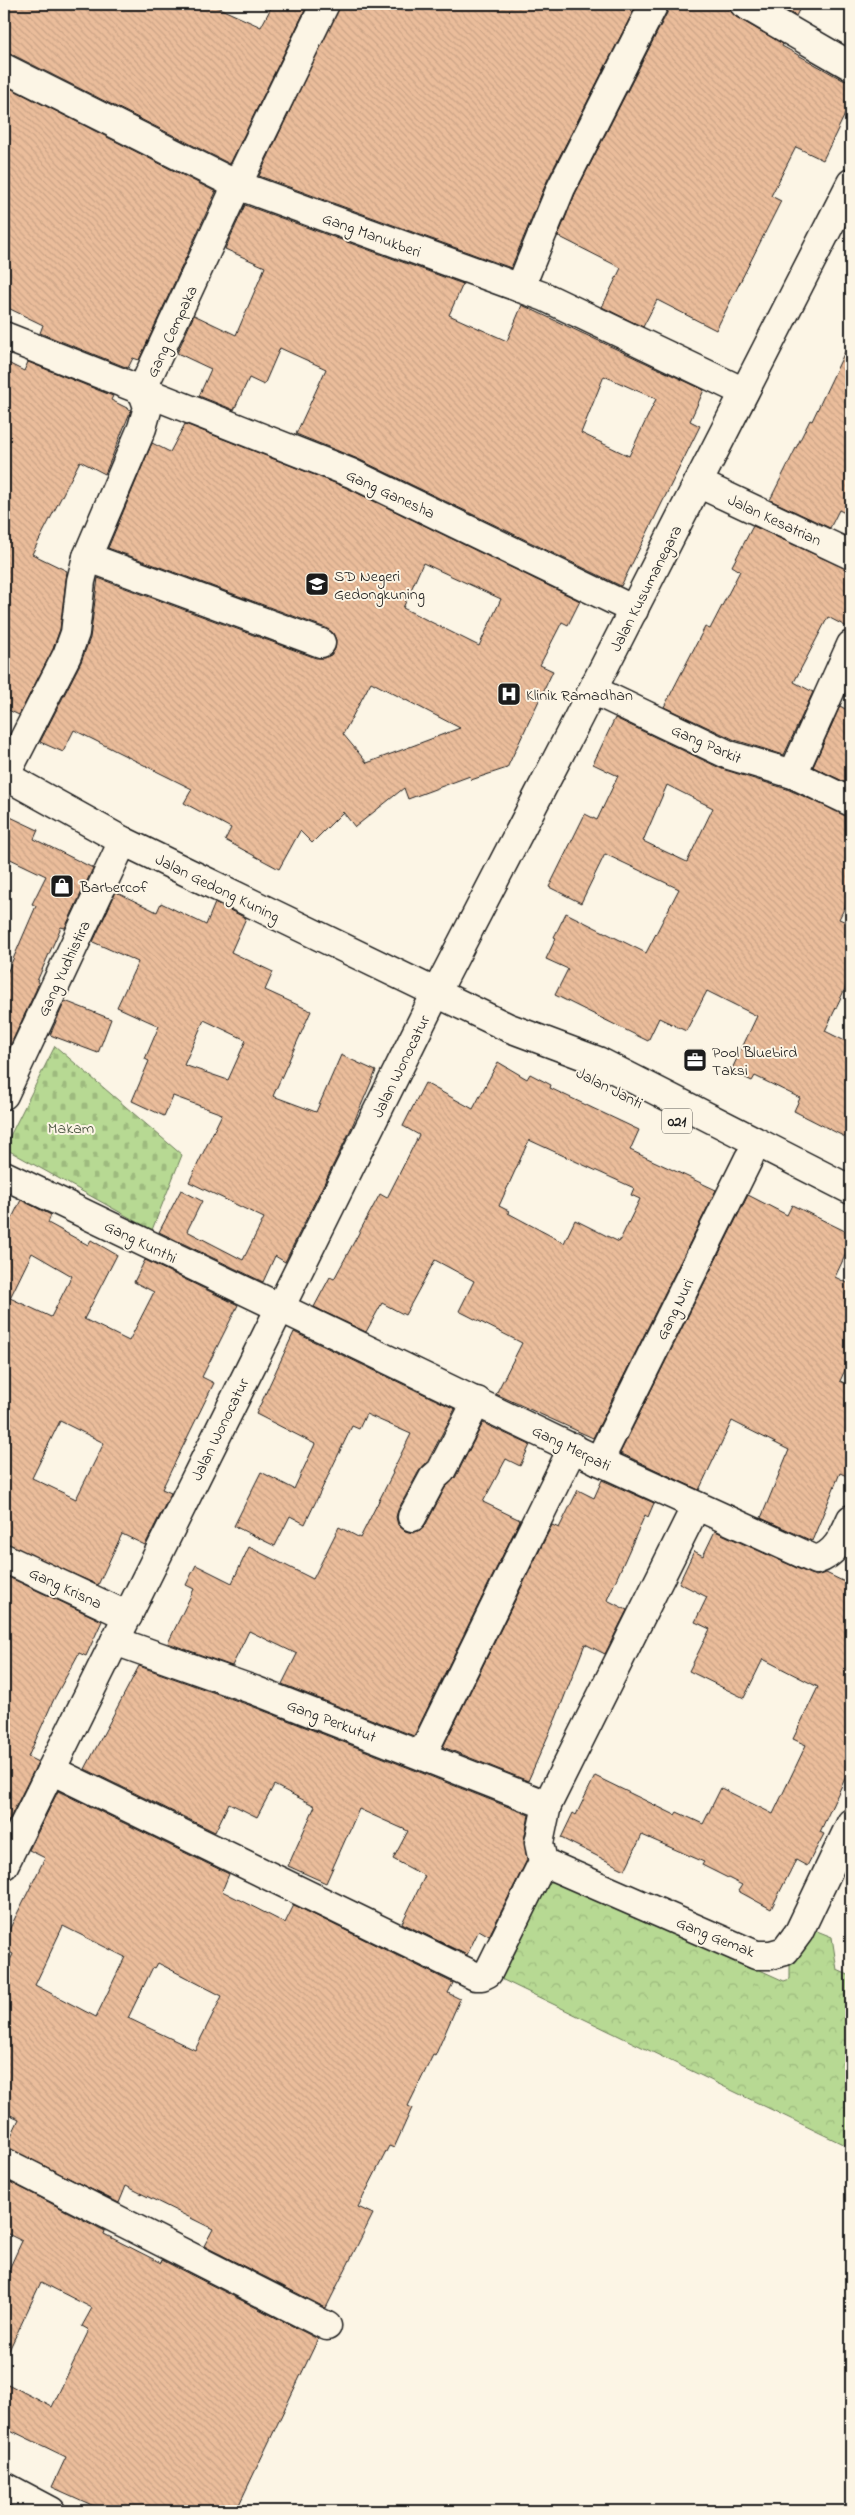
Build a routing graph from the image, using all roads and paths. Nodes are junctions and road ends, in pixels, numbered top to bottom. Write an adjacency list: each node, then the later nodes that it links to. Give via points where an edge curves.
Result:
1 (325, 4): 7 (street, Gang Cempaka)
2 (654, 4): 8 (street, via 561,188)
3 (744, 4): 4 (street)
4 (851, 66)
5 (4, 68): 7 (street, Gang Manukberi)
6 (851, 183): 11 (street, Jalan Kusumanegara)
7 (237, 185): 8 (street, Gang Manukberi); 10 (street, Gang Cempaka)
8 (520, 288): 11 (street, Gang Manukberi)
9 (4, 336): 10 (street, Gang Ganesha)
10 (142, 390): 14 (street, Gang Cempaka, via 148,407 142,428); 15 (street, Gang Ganesha, via 351,473)
11 (744, 392): 12 (street, Jalan Kusumanegara)
12 (698, 483): 13 (street, Jalan Kesatrian); 15 (street, Jalan Kusumanegara)
13 (851, 555)
14 (87, 557): 16 (street); 20 (street, Gang Cempaka, via 75,633 67,655)
15 (634, 610): 18 (street, Jalan Kusumanegara)
16 (321, 643)
17 (851, 645): 19 (street)
18 (593, 690): 19 (street, Gang Parkit, via 729,755); 23 (street, Jalan Kusumanegara)
19 (793, 774): 21 (street, Gang Parkit)
20 (4, 776): 22 (street, Jalan Gedong Kuning)
21 (851, 802)
22 (123, 841): 23 (street, Jalan Gedong Kuning); 25 (street, Gang Yudhistira)
23 (436, 993): 24 (street, Jalan Janti); 30 (street, Jalan Wonocatur)
24 (507, 1027): 26 (street, Jalan Janti / 021, via 575,1070); 28 (street, Jalan Janti / 021, via 598,1061)
25 (4, 1095)
26 (749, 1158): 29 (street, Jalan Janti / 021); 33 (street, Gang Nuri)
27 (4, 1174): 30 (street, Gang Kunthi)
28 (851, 1190)
29 (851, 1209)
30 (279, 1307): 31 (street, Gang Merpati); 38 (street, Jalan Wonocatur)
31 (477, 1401): 32 (street, Gang Merpati); 35 (street, via 441,1471 433,1478)
32 (573, 1447): 33 (street, Gang Merpati); 40 (street)
33 (599, 1461): 34 (street, Gang Merpati)
34 (696, 1506): 36 (street, Gang Merpati, via 816,1560 835,1550); 42 (street)
35 (412, 1517)
36 (851, 1519)
37 (4, 1558): 38 (street, Gang Krisna)
38 (128, 1616): 39 (street, Jalan Wonocatur)
39 (115, 1641): 40 (street, Gang Perkutut); 41 (street, Jalan Wonocatur)
40 (422, 1755): 42 (street, Gang Perkutut)
41 (51, 1770): 44 (street, via 475,1976 488,1973); 45 (street, Jalan Wonocatur)
42 (547, 1805): 44 (street, via 539,1843)
43 (851, 1823): 44 (street, Gang Gemak, via 799,1932 785,1951 771,1956 756,1955)
44 (543, 1862)
45 (4, 1865)
46 (4, 2162): 47 (street)
47 (327, 2326)
48 (4, 2486): 49 (street)
49 (51, 2511)

